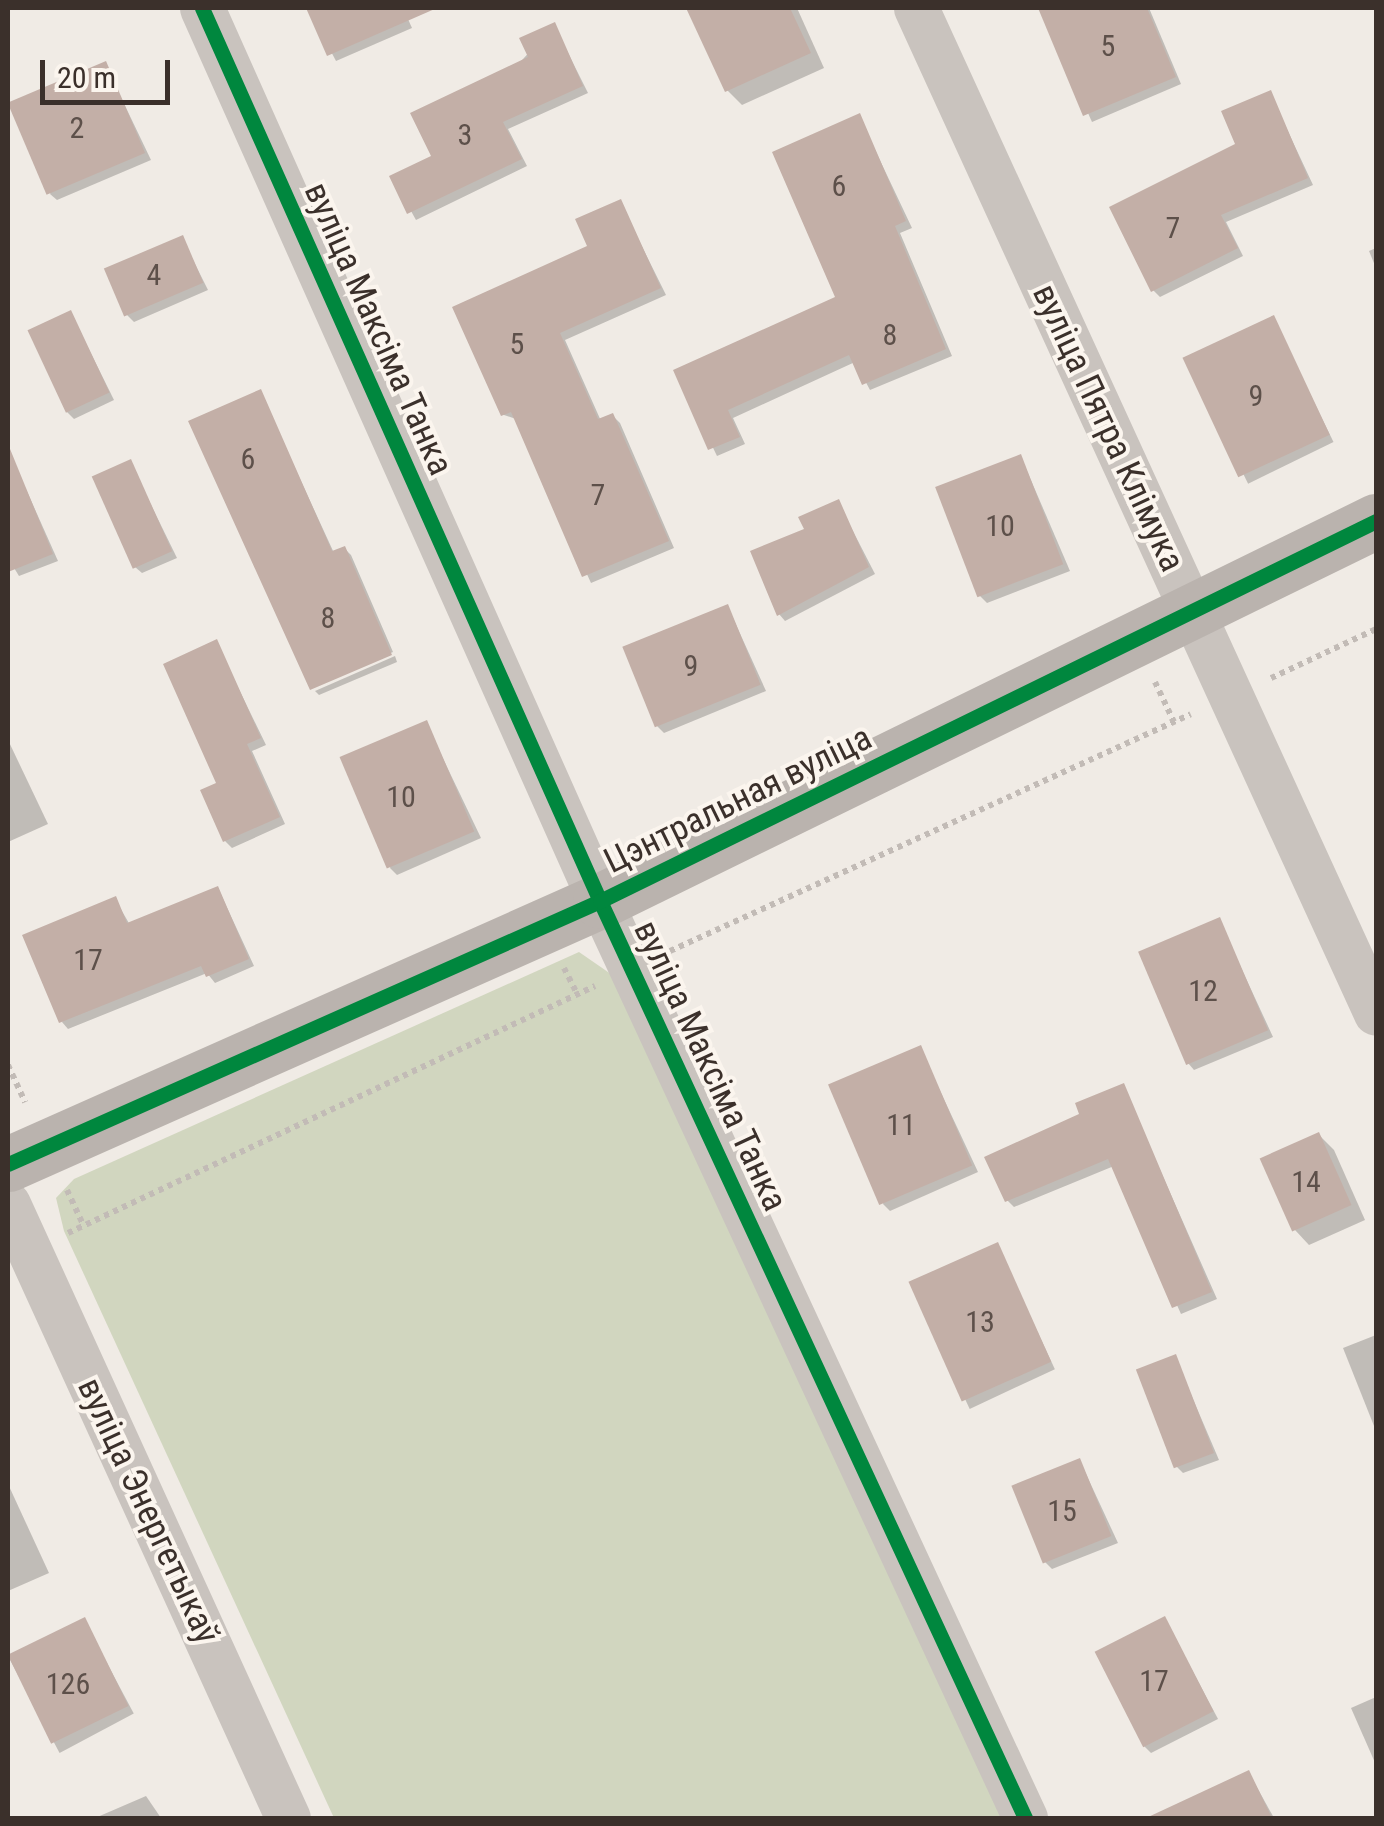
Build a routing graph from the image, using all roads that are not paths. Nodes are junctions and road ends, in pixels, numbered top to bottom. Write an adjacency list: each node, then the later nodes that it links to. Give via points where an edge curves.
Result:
1 (202, 8): 5 (street, вуліца Максіма Танка)
2 (916, 8): 4 (street, вуліца Пятра Клімука)
3 (1376, 521): 4 (street, Цэнтральная вуліца)
4 (1192, 610): 5 (street, Цэнтральная вуліца); 6 (street, вуліца Пятра Клімука)
5 (600, 902): 7 (street, Цэнтральная вуліца); 10 (street, вуліца Максіма Танка)
6 (1376, 1013)
7 (8, 1164)
8 (8, 1204): 9 (street, вуліца Энергетыкаў)
9 (288, 1818)
10 (1025, 1818)

